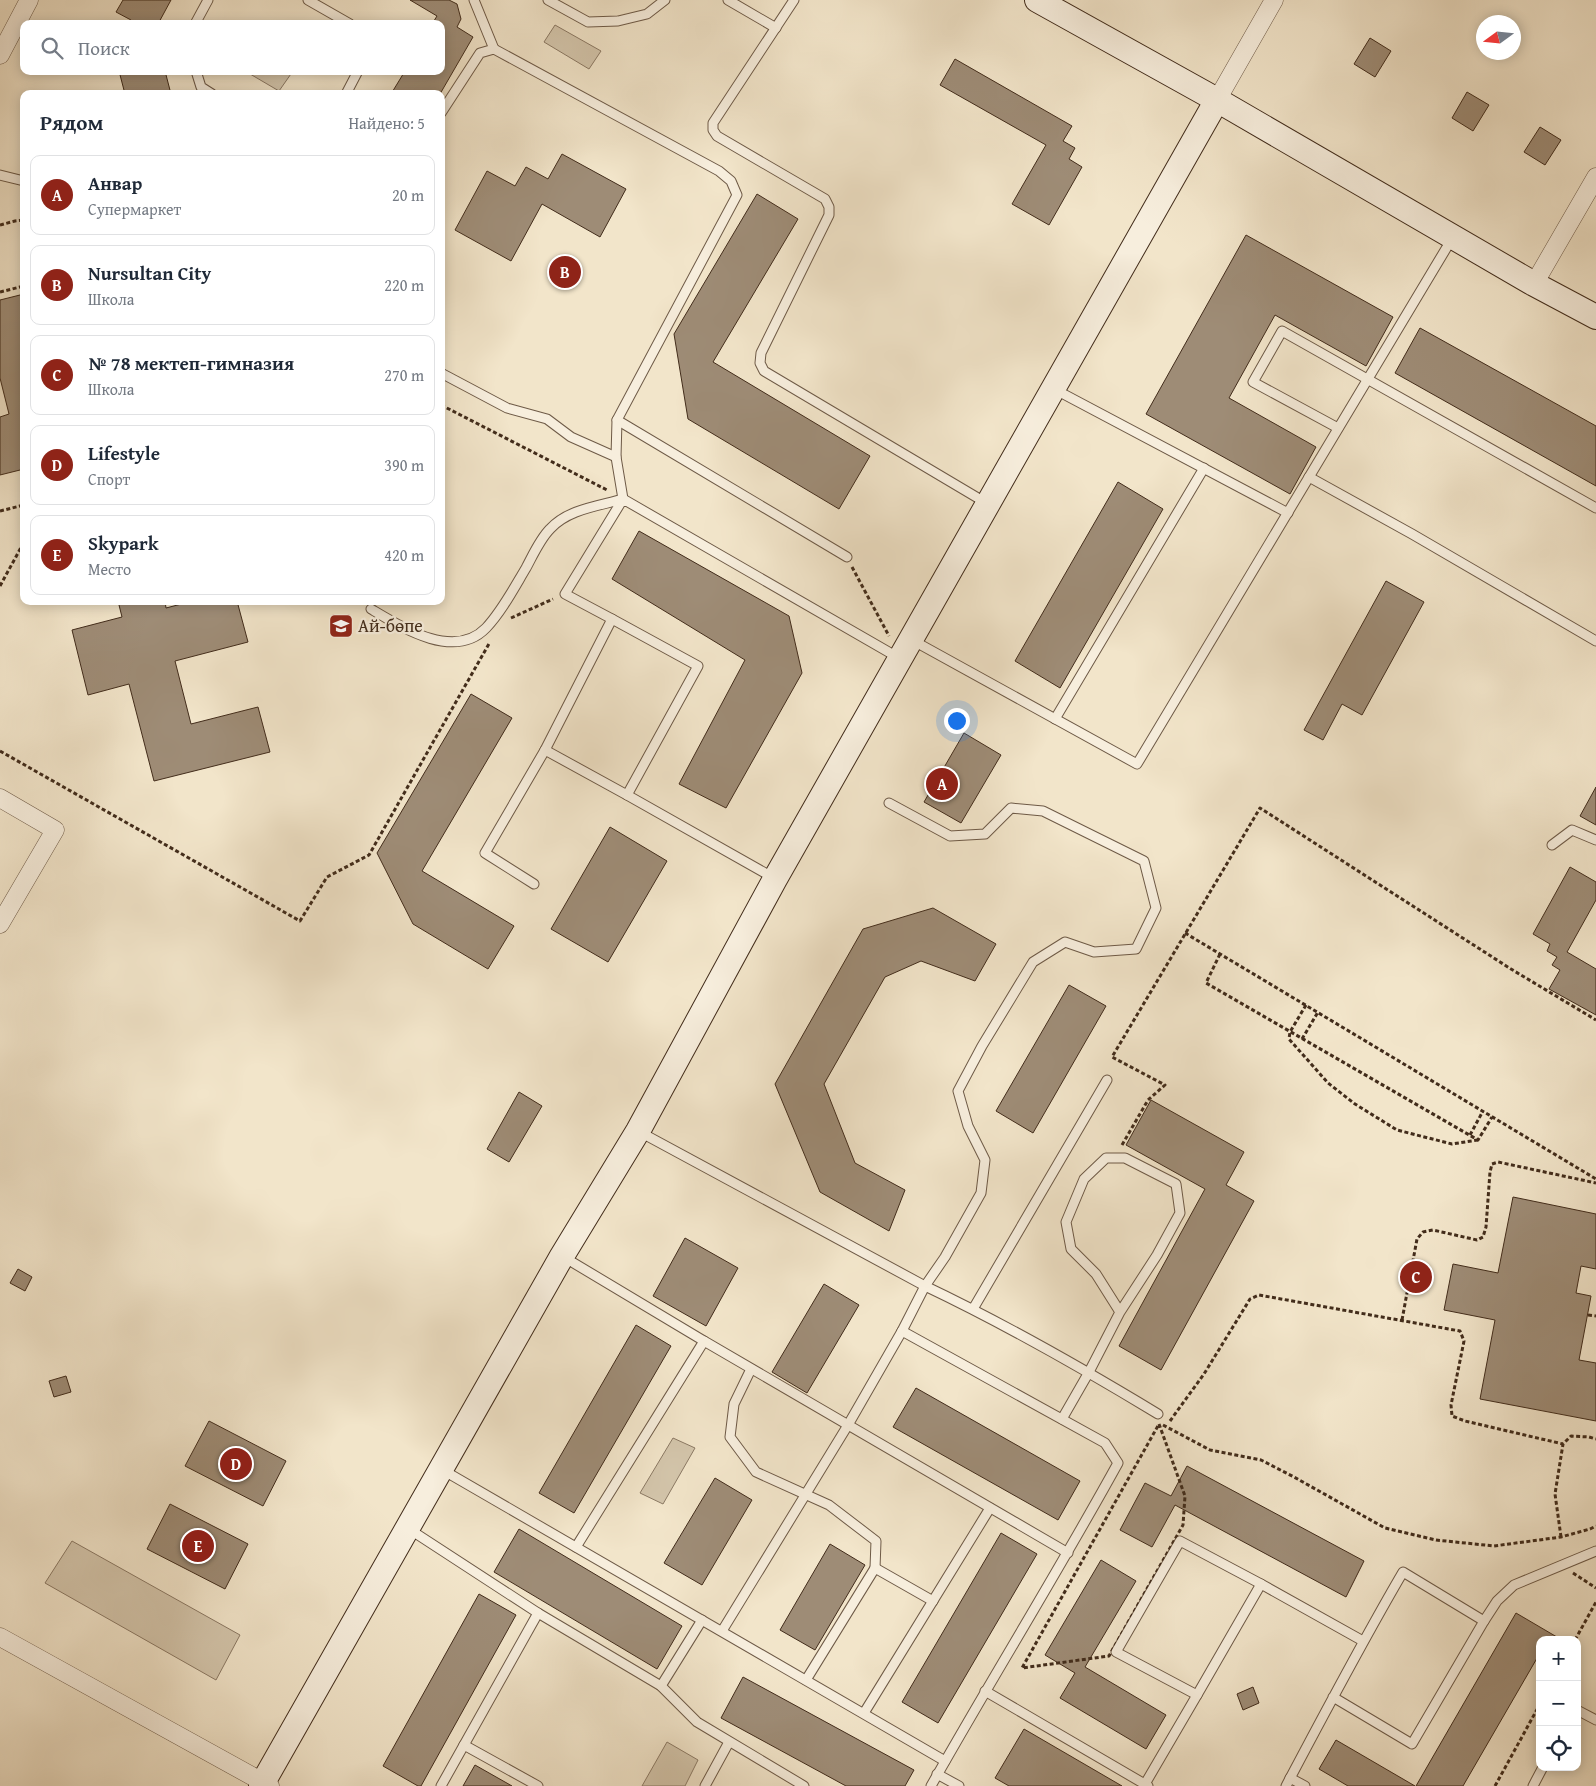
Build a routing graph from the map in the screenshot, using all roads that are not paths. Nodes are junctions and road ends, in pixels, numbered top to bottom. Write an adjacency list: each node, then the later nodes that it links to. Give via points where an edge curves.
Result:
1 (29, 0): 15 (street)
2 (208, 0): 11 (lane)
3 (308, 0): 12 (lane)
4 (474, 0): 14 (lane)
5 (548, 0): 6 (lane, via 588,22 618,21 647,14)
6 (665, 0)
7 (728, 0): 13 (lane)
8 (794, 0): 13 (lane)
9 (1037, 0): 20 (street)
10 (1274, 0): 20 (street)
11 (197, 20)
12 (343, 20)
13 (776, 28): 37 (lane, via 713,123 713,130 717,136 825,199 830,207 829,215 761,353 760,363 764,371)
14 (494, 49): 21 (lane, via 480,52); 31 (lane, via 718,171 731,181 737,195)
15 (0, 55)
16 (197, 75): 18 (lane, via 201,87)
17 (356, 75): 19 (lane)
18 (206, 90)
19 (348, 90)
20 (1217, 100): 25 (street); 30 (street)
21 (445, 107)
22 (0, 175): 24 (lane)
23 (1596, 177): 26 (street)
24 (20, 180)
25 (1453, 237): 26 (street); 29 (lane)
26 (1534, 284): 27 (street)
27 (1596, 318)
28 (445, 375): 33 (lane, via 507,408 547,419 571,437)
29 (1368, 379): 32 (lane); 32 (lane, via 1282,331 1253,382); 38 (lane)
30 (1054, 388): 34 (lane); 37 (street)
31 (617, 420): 33 (lane); 40 (lane)
32 (1338, 428): 35 (lane)
33 (616, 457): 36 (lane)
34 (1204, 468): 39 (lane); 45 (lane)
35 (1309, 477): 39 (lane); 43 (lane)
36 (623, 499): 41 (lane, via 576,512 550,529 505,602 485,629 470,639 436,641); 42 (lane, via 565,594); 44 (lane)
37 (988, 504): 44 (street)
38 (1596, 508)
39 (1288, 513): 45 (lane, via 1138,764)
40 (847, 557)
41 (371, 609)
42 (612, 619): 46 (lane); 47 (lane, via 698,666)
43 (1596, 641)
44 (906, 649): 45 (lane); 52 (street)
45 (1055, 719)
46 (545, 750): 47 (lane); 53 (lane, via 485,853)
47 (627, 795): 52 (lane)
48 (0, 798): 54 (street, via 55,830)
49 (889, 802): 58 (lane, via 950,836 984,834 1011,808 1043,811 1144,861 1156,908 1136,949 1094,952 1065,942 1032,962 958,1091 968,1126 985,1160 981,1193)
50 (1596, 840): 51 (lane, via 1572,830)
51 (1552, 845)
52 (775, 879): 56 (street)
53 (534, 884)
54 (0, 924)
55 (1108, 1080): 59 (lane)
56 (638, 1131): 57 (street); 58 (lane)
57 (562, 1256): 62 (lane); 68 (street)
58 (925, 1286): 59 (lane); 61 (lane)
59 (973, 1309): 64 (lane)
60 (1120, 1312): 60 (lane, via 1096,1274 1071,1249 1066,1222 1084,1179 1106,1158 1125,1158 1176,1184 1180,1213); 64 (lane)
61 (902, 1331): 66 (lane); 67 (lane)
62 (704, 1341): 63 (lane); 72 (lane)
63 (751, 1369): 67 (lane); 69 (lane, via 734,1404 730,1437 756,1472)
64 (1089, 1372): 65 (lane); 66 (lane)
65 (1158, 1414)
66 (1062, 1419): 74 (lane, via 1105,1443 1118,1463)
67 (848, 1425): 69 (lane); 70 (lane)
68 (441, 1469): 71 (street); 72 (lane)
69 (806, 1495): 75 (lane, via 829,1505 876,1541); 81 (lane)
70 (990, 1508): 74 (lane); 77 (lane)
71 (408, 1528): 78 (lane); 98 (street)
72 (576, 1547): 79 (lane)
73 (1596, 1551): 80 (lane, via 1514,1585 1497,1601)
74 (1068, 1554): 86 (lane)
75 (875, 1568): 77 (lane); 84 (lane)
76 (1262, 1584): 83 (lane); 87 (lane); 87 (lane, via 1180,1541 1116,1652)
77 (933, 1600): 90 (lane)
78 (538, 1612): 85 (lane); 93 (lane)
79 (702, 1620): 81 (lane); 85 (lane)
80 (1484, 1621): 83 (lane, via 1403,1572); 88 (lane, via 1412,1744)
81 (722, 1631): 84 (lane)
82 (0, 1637): 98 (street)
83 (1363, 1641): 88 (lane)
84 (806, 1680): 90 (lane)
85 (661, 1686): 92 (lane, via 697,1722)
86 (985, 1691): 94 (lane); 99 (lane)
87 (1197, 1695): 99 (lane)
88 (1333, 1697): 97 (lane)
89 (1581, 1712): 91 (lane)
90 (864, 1713): 94 (lane)
91 (1596, 1720)
92 (729, 1742): 102 (lane); 103 (lane)
93 (464, 1745): 100 (lane); 101 (lane)
94 (945, 1761): 96 (lane)
95 (1541, 1771): 107 (lane)
96 (938, 1774): 104 (lane); 105 (lane)
97 (1288, 1782): 106 (lane)
98 (264, 1785)
99 (1146, 1785)
100 (441, 1786)
101 (538, 1786)
102 (706, 1786)
103 (804, 1786)
104 (930, 1786)
105 (959, 1786)
106 (1305, 1786)
107 (1534, 1786)

